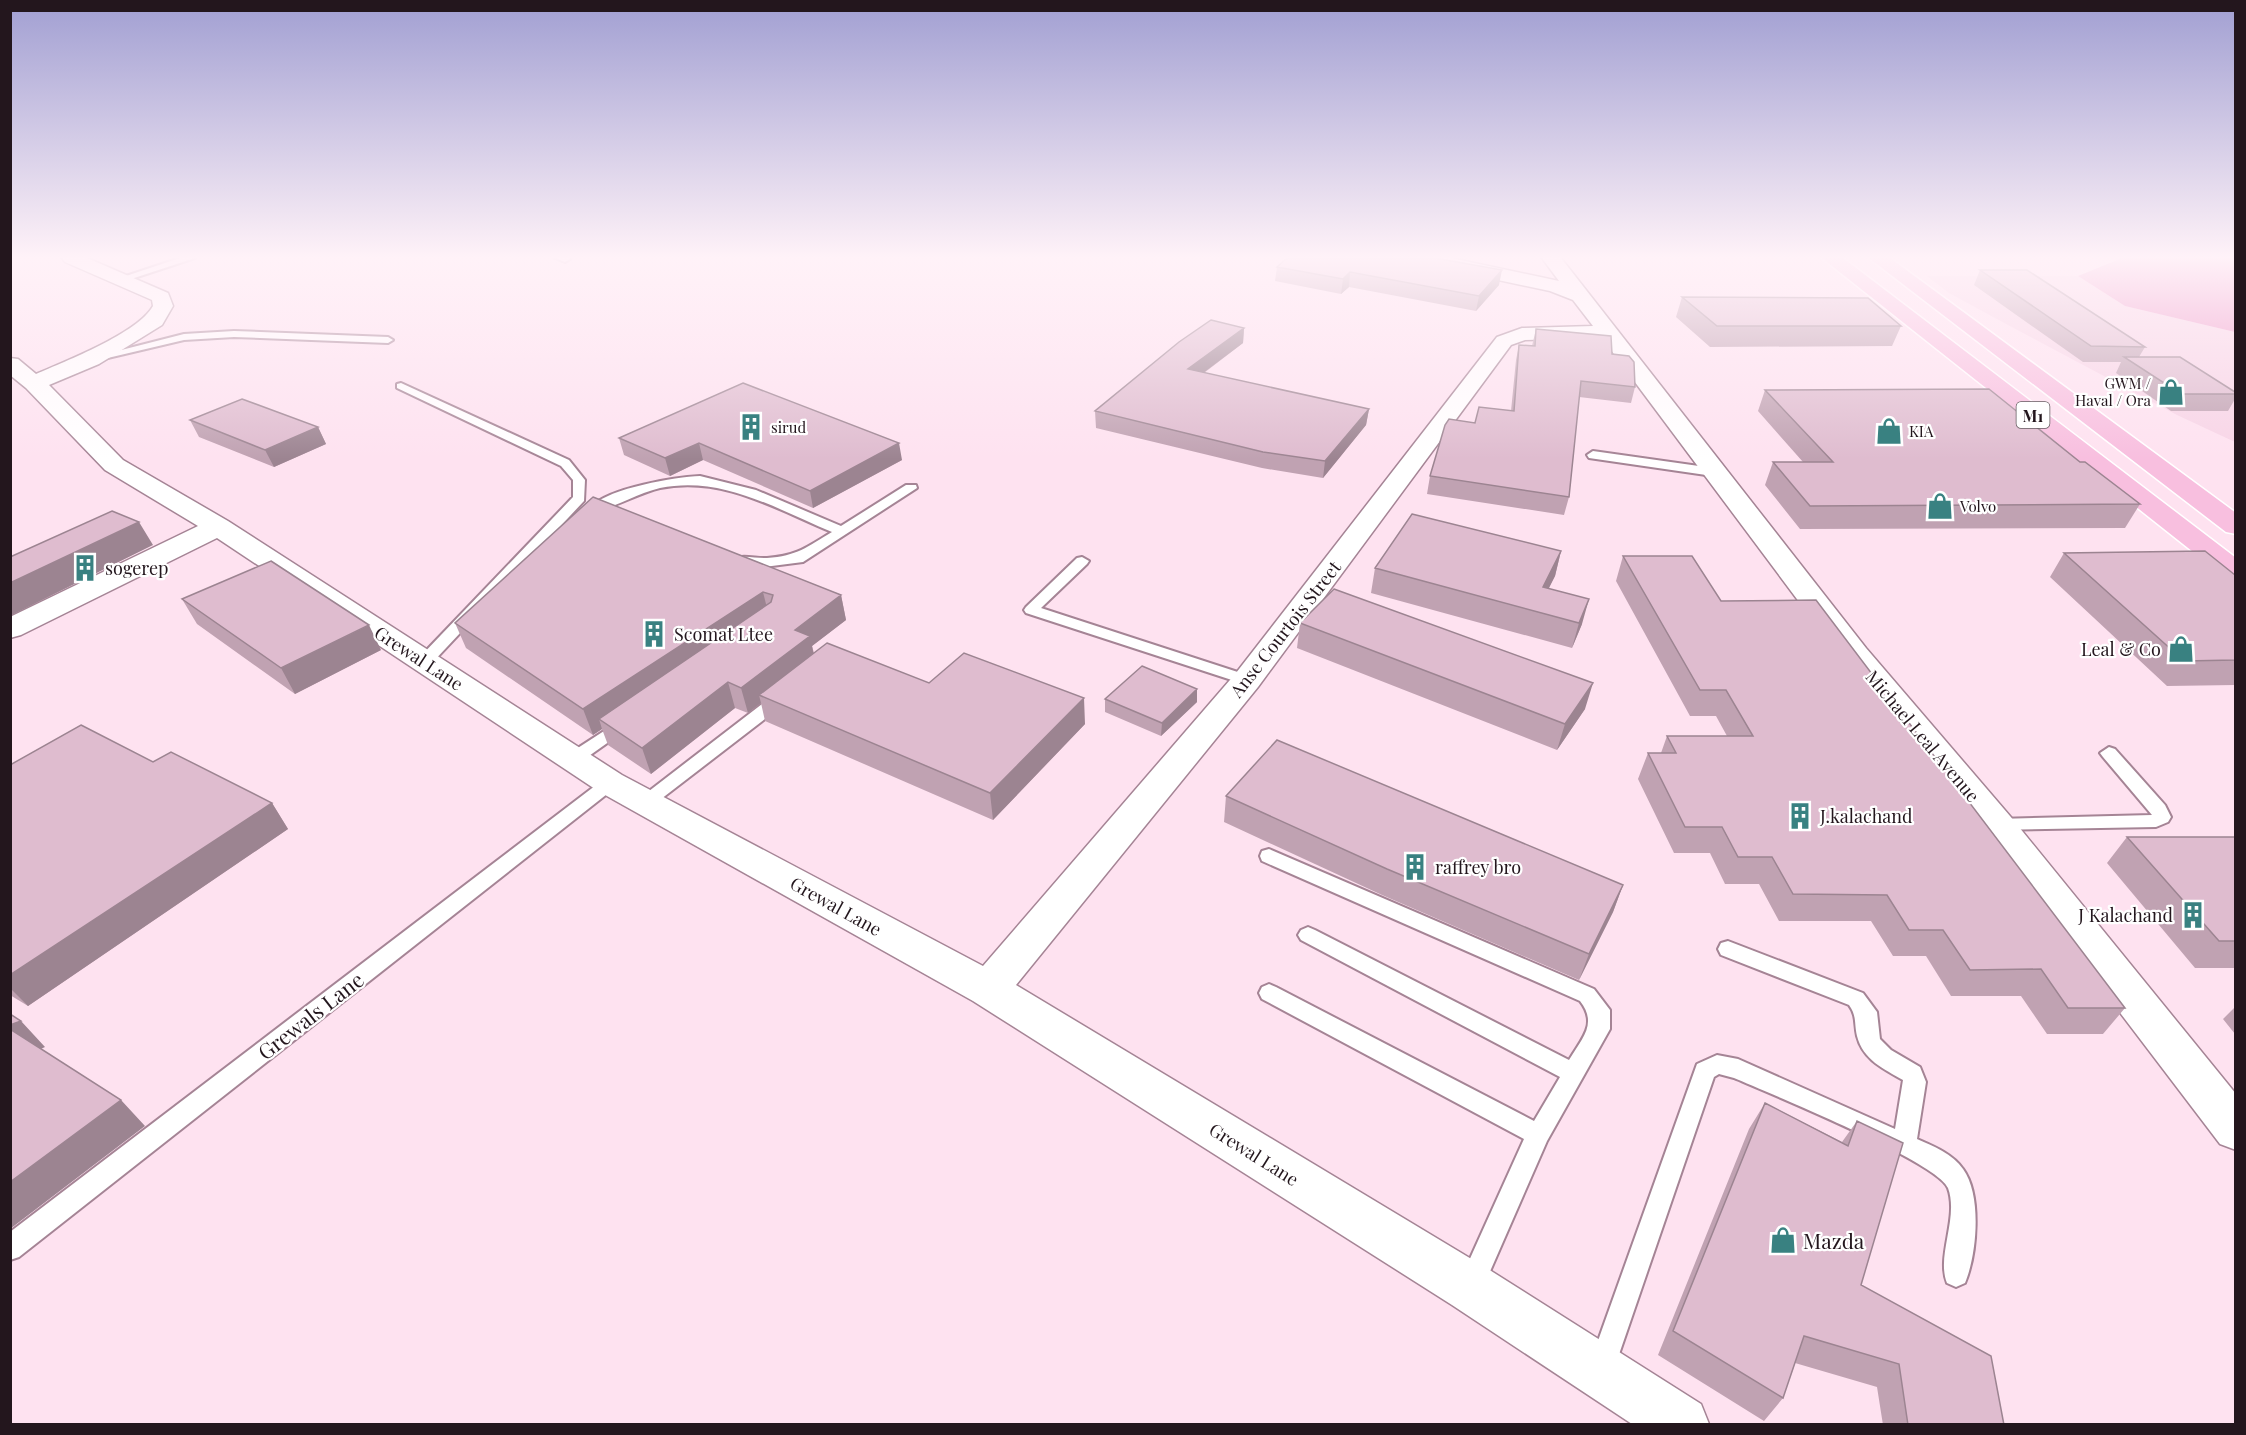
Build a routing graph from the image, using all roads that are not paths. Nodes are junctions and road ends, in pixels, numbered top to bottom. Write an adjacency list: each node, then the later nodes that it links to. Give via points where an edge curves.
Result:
1 (148, 325): 8 (street)
2 (1602, 325): 6 (street, Michael Leal Avenue)
3 (1917, 325): 23 (highway, M1)
4 (1968, 325): 18 (highway, M1)
5 (1990, 325): 15 (highway)
6 (1608, 332): 12 (street, Michael Leal Avenue); 26 (street, Anse Courtois Street, via 1522,334 1504,341)
7 (388, 340): 8 (lane, via 234,334 184,338)
8 (91, 359): 9 (street)
9 (17, 370): 19 (street, Grewal Lane, via 114,465)
10 (401, 386): 14 (lane, via 565,464 579,480)
11 (1593, 455): 12 (lane)
12 (1713, 472): 33 (street, Michael Leal Avenue, via 1855,655)
13 (911, 488): 20 (lane)
14 (579, 498): 16 (lane); 25 (lane)
15 (2235, 502)
16 (599, 506): 17 (lane); 20 (lane, via 630,491 665,482 702,480 725,484)
17 (619, 514)
18 (2235, 526)
19 (218, 527): 24 (street); 25 (street, Grewal Lane)
20 (843, 532): 21 (lane, via 798,559 764,563)
21 (721, 557)
22 (1082, 561): 26 (lane, via 1031,610)
23 (2235, 572)
24 (10, 629)
25 (425, 662): 30 (street, Grewal Lane)
26 (1247, 680): 37 (street, Anse Courtois Street)
27 (797, 686): 32 (lane)
28 (639, 713): 30 (lane)
29 (2109, 753): 33 (lane, via 2162,817 2156,821)
30 (573, 759): 31 (street, Grewal Lane)
31 (610, 783): 32 (street, Grewal Lane); 43 (lane, Grewals Lane)
32 (646, 802): 37 (street, Grewal Lane)
33 (1997, 825): 40 (street, Michael Leal Avenue)
34 (1269, 856): 39 (lane, via 1587,995 1599,1010 1599,1029)
35 (1308, 935): 39 (lane)
36 (1728, 949): 42 (lane, via 1856,999 1866,1012 1865,1034 1870,1045 1880,1056 1912,1074 1915,1082)
37 (988, 989): 45 (street, Grewal Lane)
38 (1269, 993): 41 (lane)
39 (1575, 1074): 41 (lane)
40 (2235, 1128)
41 (1538, 1135): 45 (lane)
42 (1904, 1144): 44 (lane, via 1955,1176 1964,1196); 46 (lane, via 1738,1069 1718,1064 1706,1071)
43 (10, 1248)
44 (1956, 1274)
45 (1470, 1287): 46 (street, Grewal Lane)
46 (1600, 1373): 47 (street, Grewal Lane)
47 (1681, 1425)

